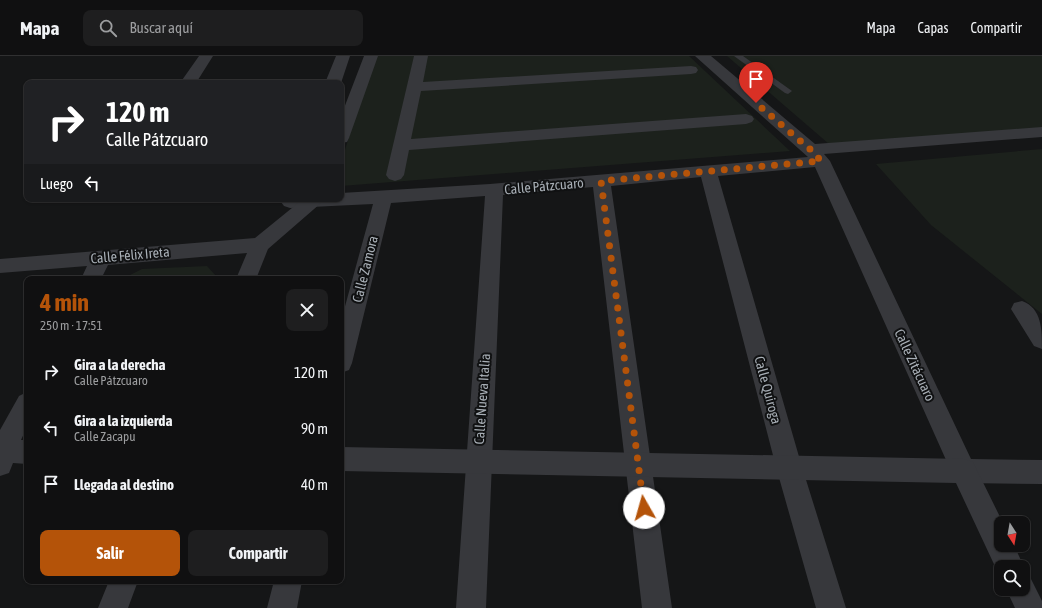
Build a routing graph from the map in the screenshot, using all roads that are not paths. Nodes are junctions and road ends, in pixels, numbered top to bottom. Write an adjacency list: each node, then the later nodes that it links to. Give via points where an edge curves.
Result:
1 (206, 56): 10 (street)
2 (343, 56): 11 (street)
3 (371, 56): 15 (street)
4 (421, 56): 12 (street)
5 (702, 56): 18 (street)
6 (738, 56): 13 (lane)
7 (645, 60): 9 (street)
8 (691, 70): 9 (street)
9 (658, 72): 12 (street)
10 (190, 80)
11 (334, 80)
12 (414, 87): 17 (street)
13 (788, 91)
14 (746, 119): 17 (street)
15 (344, 130)
16 (1042, 132): 18 (street, Calle Pátzcuaro)
17 (402, 145): 20 (street)
18 (816, 156): 19 (street, Calle Pátzcuaro); 42 (street, Calle Zitácuaro)
19 (708, 171): 21 (street, Calle Pátzcuaro); 41 (street, Calle Quiroga)
20 (395, 175)
21 (601, 181): 22 (street, Calle Pátzcuaro); 40 (street)
22 (494, 191): 23 (street, Calle Pátzcuaro); 39 (street, Calle Nueva Italia)
23 (383, 199): 24 (street, Calle Pátzcuaro); 34 (street, Calle Zamora)
24 (344, 200)
25 (306, 202): 26 (street)
26 (293, 205): 27 (street)
27 (260, 245): 28 (street, Calle Félix Ireta); 31 (street)
28 (102, 257): 29 (street, Calle Félix Ireta); 30 (street)
29 (0, 266)
30 (92, 276)
31 (247, 276)
32 (1022, 309): 33 (street)
33 (1042, 340)
34 (344, 351)
35 (24, 409): 37 (street)
36 (24, 452): 37 (street)
37 (1, 456)
38 (344, 459): 39 (street)
39 (478, 462): 40 (street); 50 (street, Calle Nueva Italia)
40 (639, 465): 41 (street); 51 (street)
41 (789, 467): 42 (street); 52 (street, Calle Quiroga)
42 (964, 471): 43 (street); 44 (street, Calle Zitácuaro)
43 (1042, 472)
44 (1007, 560)
45 (123, 584): 48 (street)
46 (287, 584): 49 (street)
47 (1024, 596): 53 (street)
48 (113, 608)
49 (282, 608)
50 (471, 608)
51 (657, 608)
52 (831, 608)
53 (1030, 608)

